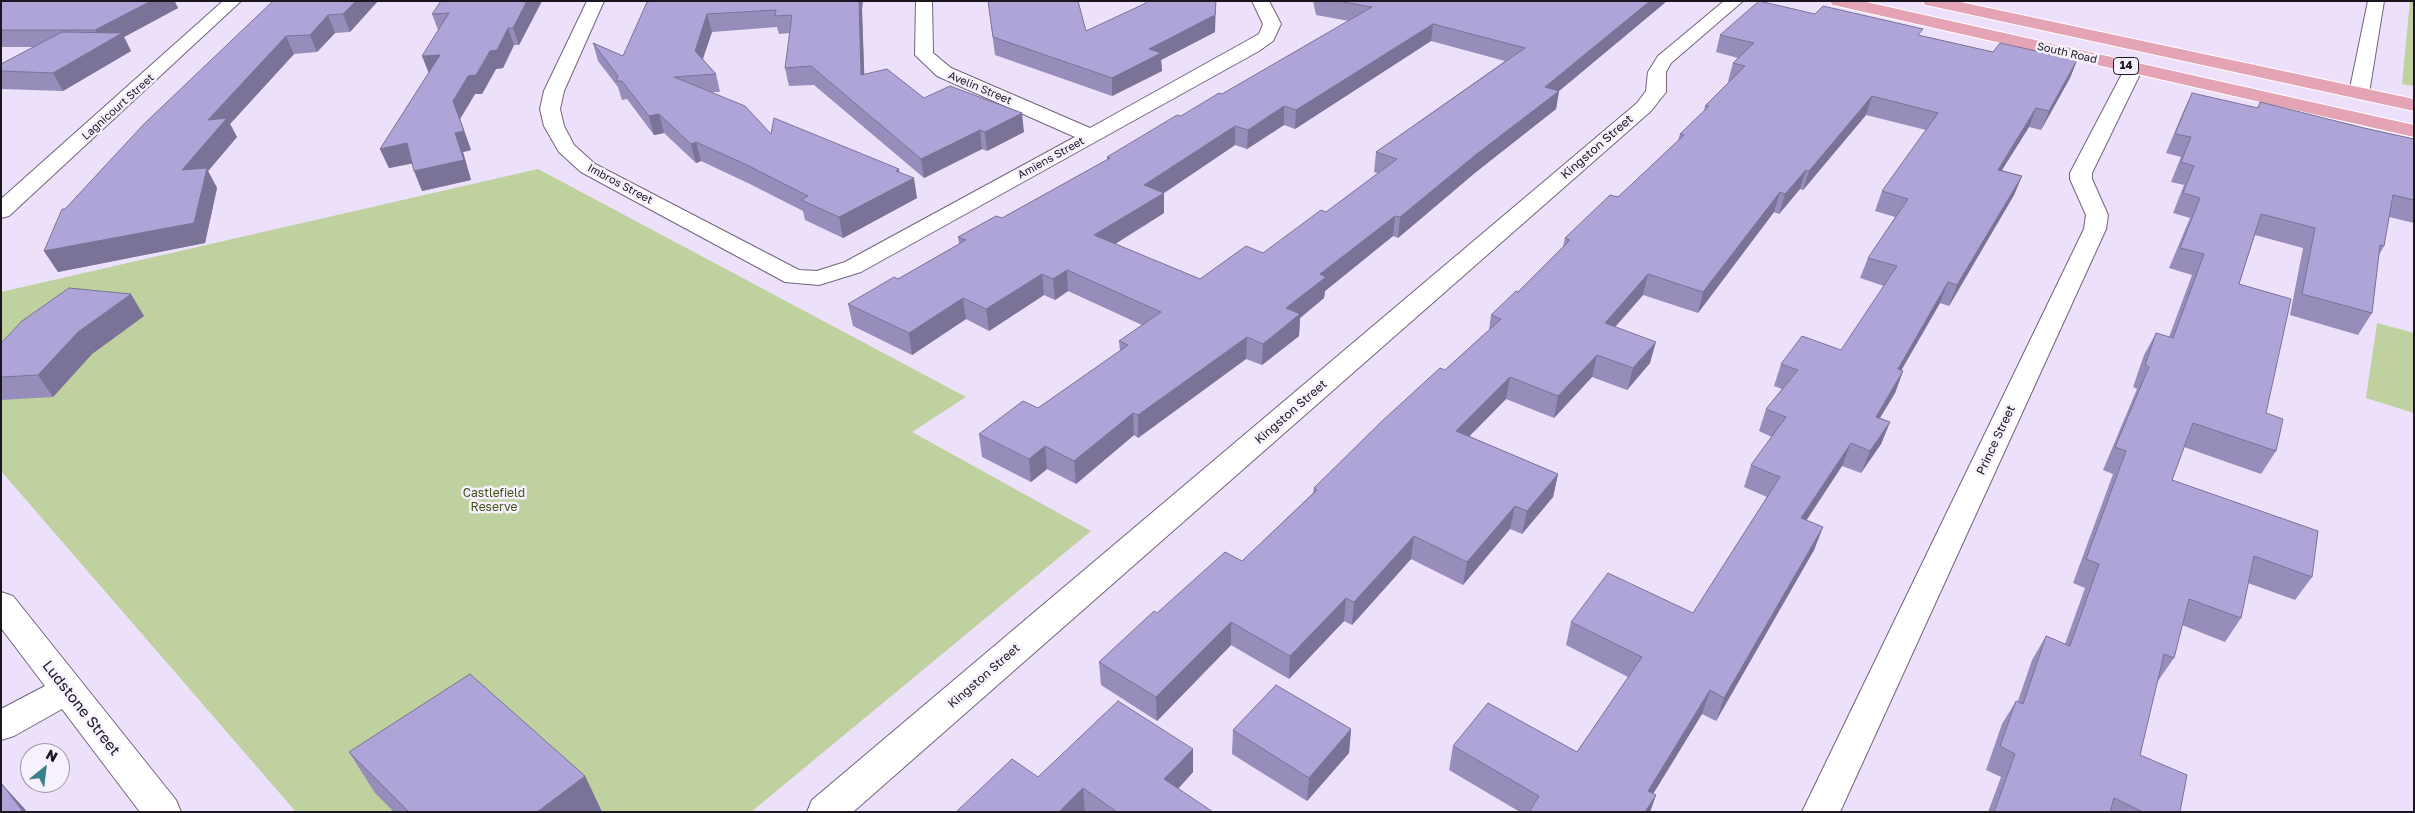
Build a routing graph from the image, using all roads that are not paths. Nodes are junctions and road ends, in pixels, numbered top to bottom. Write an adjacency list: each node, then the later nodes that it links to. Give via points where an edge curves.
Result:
1 (233, 1): 14 (street, Lagnicourt Street)
2 (596, 1): 15 (street, Imbros Street, via 554,91 550,109 554,126 566,148 588,168)
3 (924, 1): 13 (street, Avelin Street, via 924,54 944,72)
4 (1260, 1): 13 (street, Amiens Street, via 1272,24 1271,31 1261,41)
5 (1736, 1): 20 (street, Kingston Street, via 1664,60 1657,72 1656,92 1644,107)
6 (1838, 1): 9 (main road, South Road / 14)
7 (1930, 1): 10 (main road, South Road / 14)
8 (2376, 1): 10 (street)
9 (2134, 68): 12 (main road, South Road / 14); 21 (street, Prince Street, via 2081,173 2097,215 2096,229)
10 (2359, 93): 11 (main road, South Road / 14)
11 (2414, 105)
12 (2414, 131)
13 (1091, 136): 15 (street, Amiens Street, via 853,267 819,278)
14 (1, 211)
15 (794, 276)
16 (1, 604): 17 (street, Ludstone Street)
17 (67, 690): 18 (street); 19 (street, Ludstone Street)
18 (1, 726)
19 (162, 812)
20 (826, 812)
21 (1821, 812)

